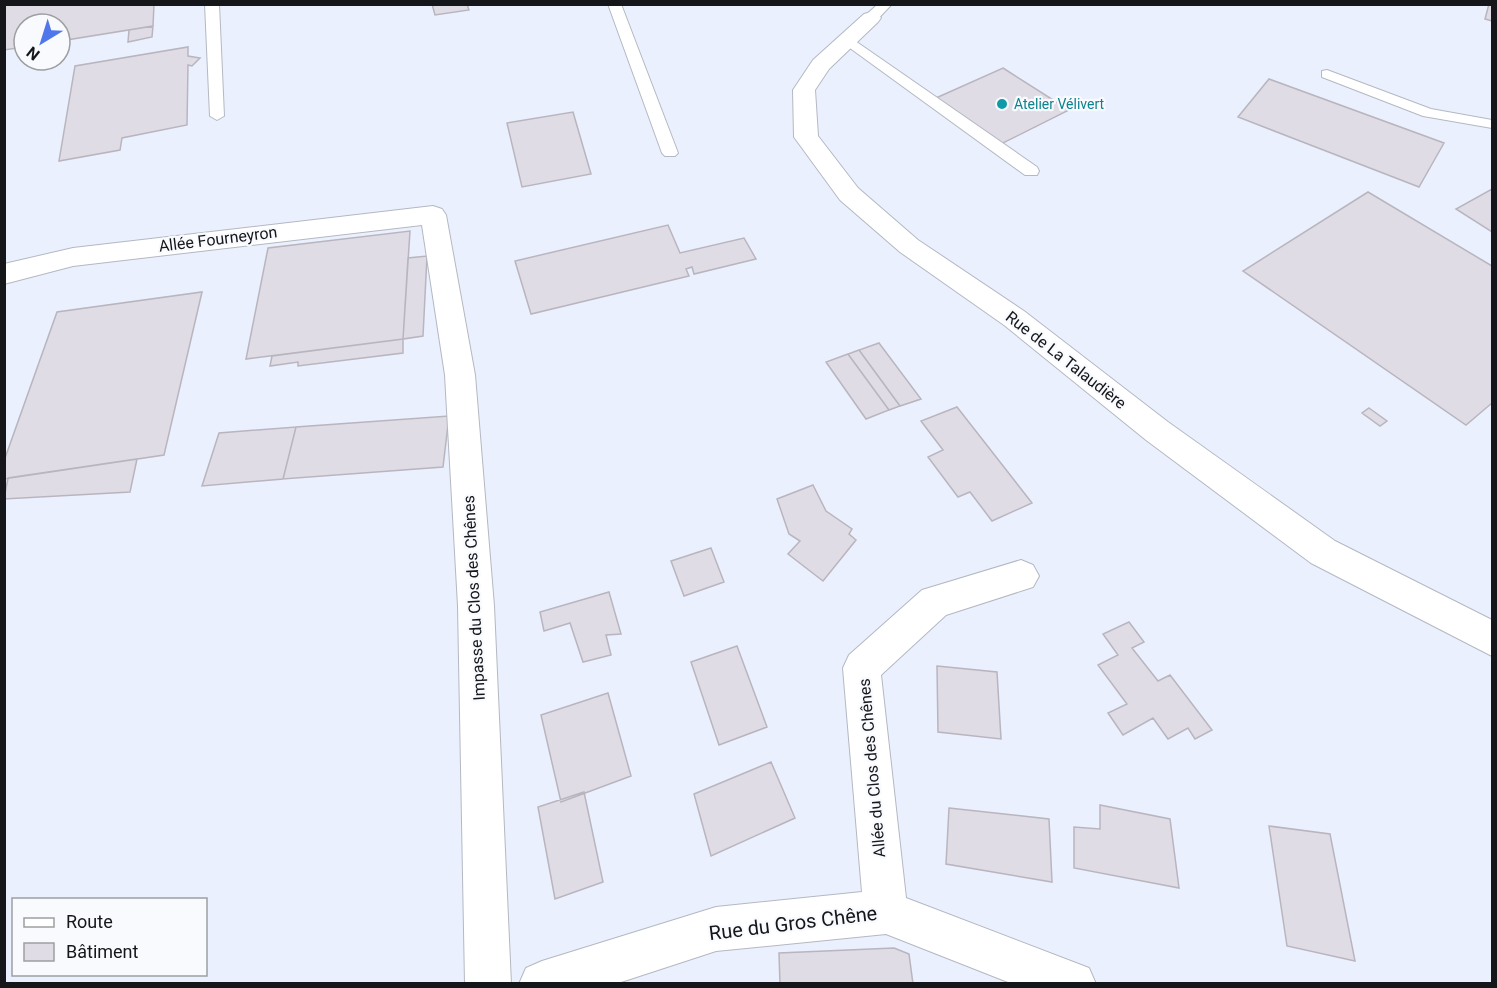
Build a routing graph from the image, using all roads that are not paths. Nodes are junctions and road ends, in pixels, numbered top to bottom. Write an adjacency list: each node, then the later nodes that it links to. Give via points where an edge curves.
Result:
1 (212, 4): 6 (lane)
2 (614, 4): 8 (lane)
3 (878, 11): 4 (street, Rue de La Talaudière)
4 (848, 40): 9 (lane); 13 (street, Rue de La Talaudière, via 821,64 804,90 806,137 849,194 909,246 1014,318 1157,431 1323,552)
5 (1327, 74): 7 (lane, via 1428,112)
6 (217, 116)
7 (1492, 124)
8 (670, 153)
9 (1031, 171)
10 (433, 215): 11 (street, Allée Fourneyron, via 72,257); 15 (street, Impasse du Clos des Chênes, via 460,375 476,606)
11 (4, 274)
12 (1022, 576): 14 (street, Allée du Clos des Chênes, via 935,602 862,668)
13 (1492, 639)
14 (886, 912): 16 (street, Rue du Gros Chêne, via 716,928); 17 (street, Rue du Gros Chêne)
15 (488, 984)
16 (542, 984)
17 (1073, 984)

